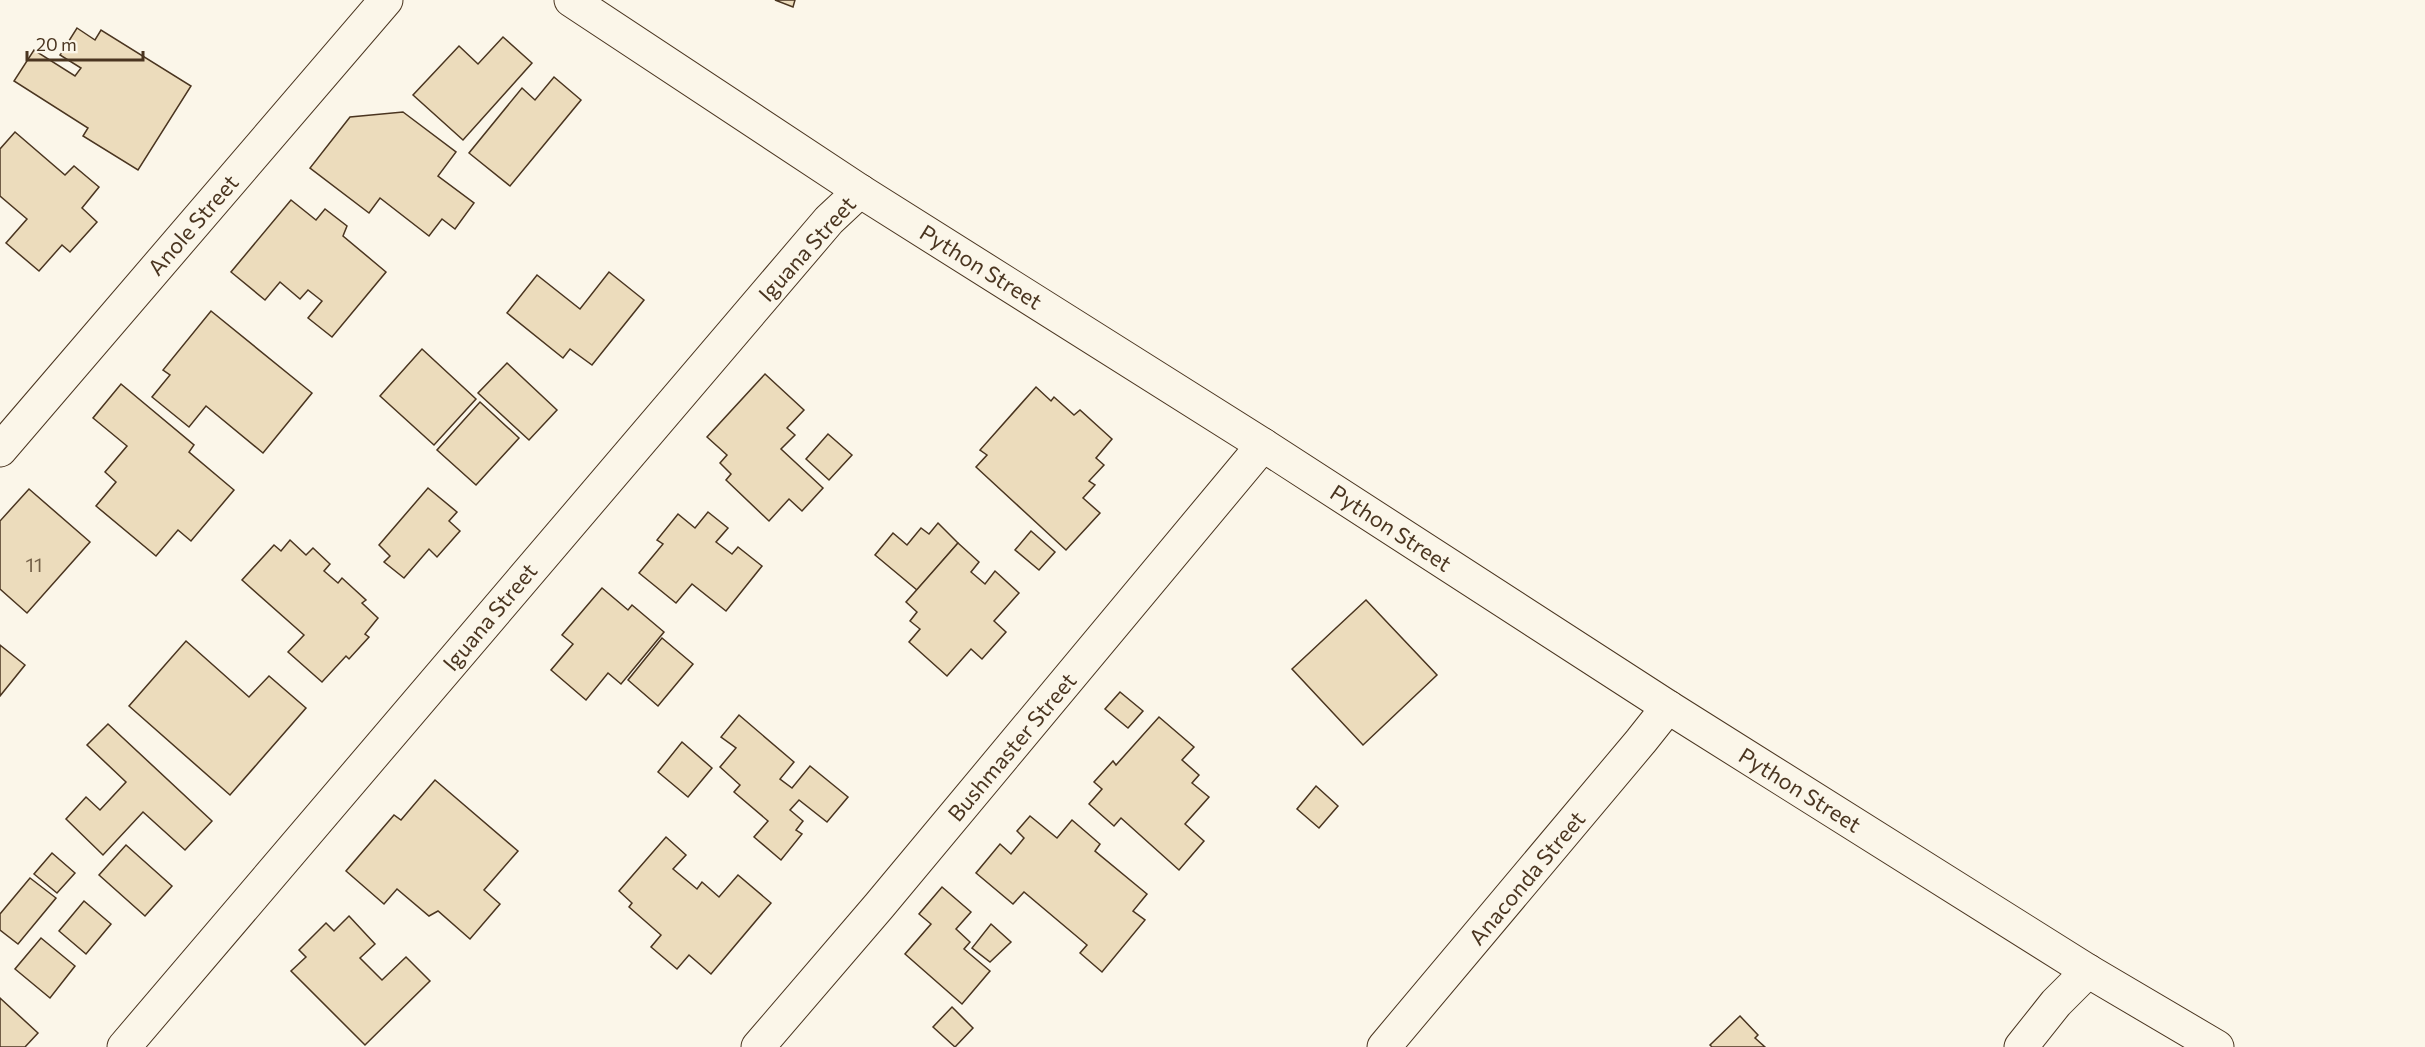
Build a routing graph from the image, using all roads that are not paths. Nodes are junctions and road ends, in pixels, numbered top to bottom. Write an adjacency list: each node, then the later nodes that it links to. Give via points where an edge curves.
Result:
1 (386, 0): 5 (street, Anole Street)
2 (571, 0): 3 (street, Python Street)
3 (860, 191): 4 (street, Python Street); 8 (street, Iguana Street, via 822,229 544,552)
4 (1263, 445): 6 (street, Python Street); 9 (street, Bushmaster Street)
5 (0, 450)
6 (1668, 707): 7 (street, Python Street); 10 (street, Anaconda Street)
7 (2088, 971): 11 (street); 12 (street, Python Street)
8 (124, 1047)
9 (758, 1047)
10 (1384, 1047)
11 (2021, 1047)
12 (2217, 1047)

